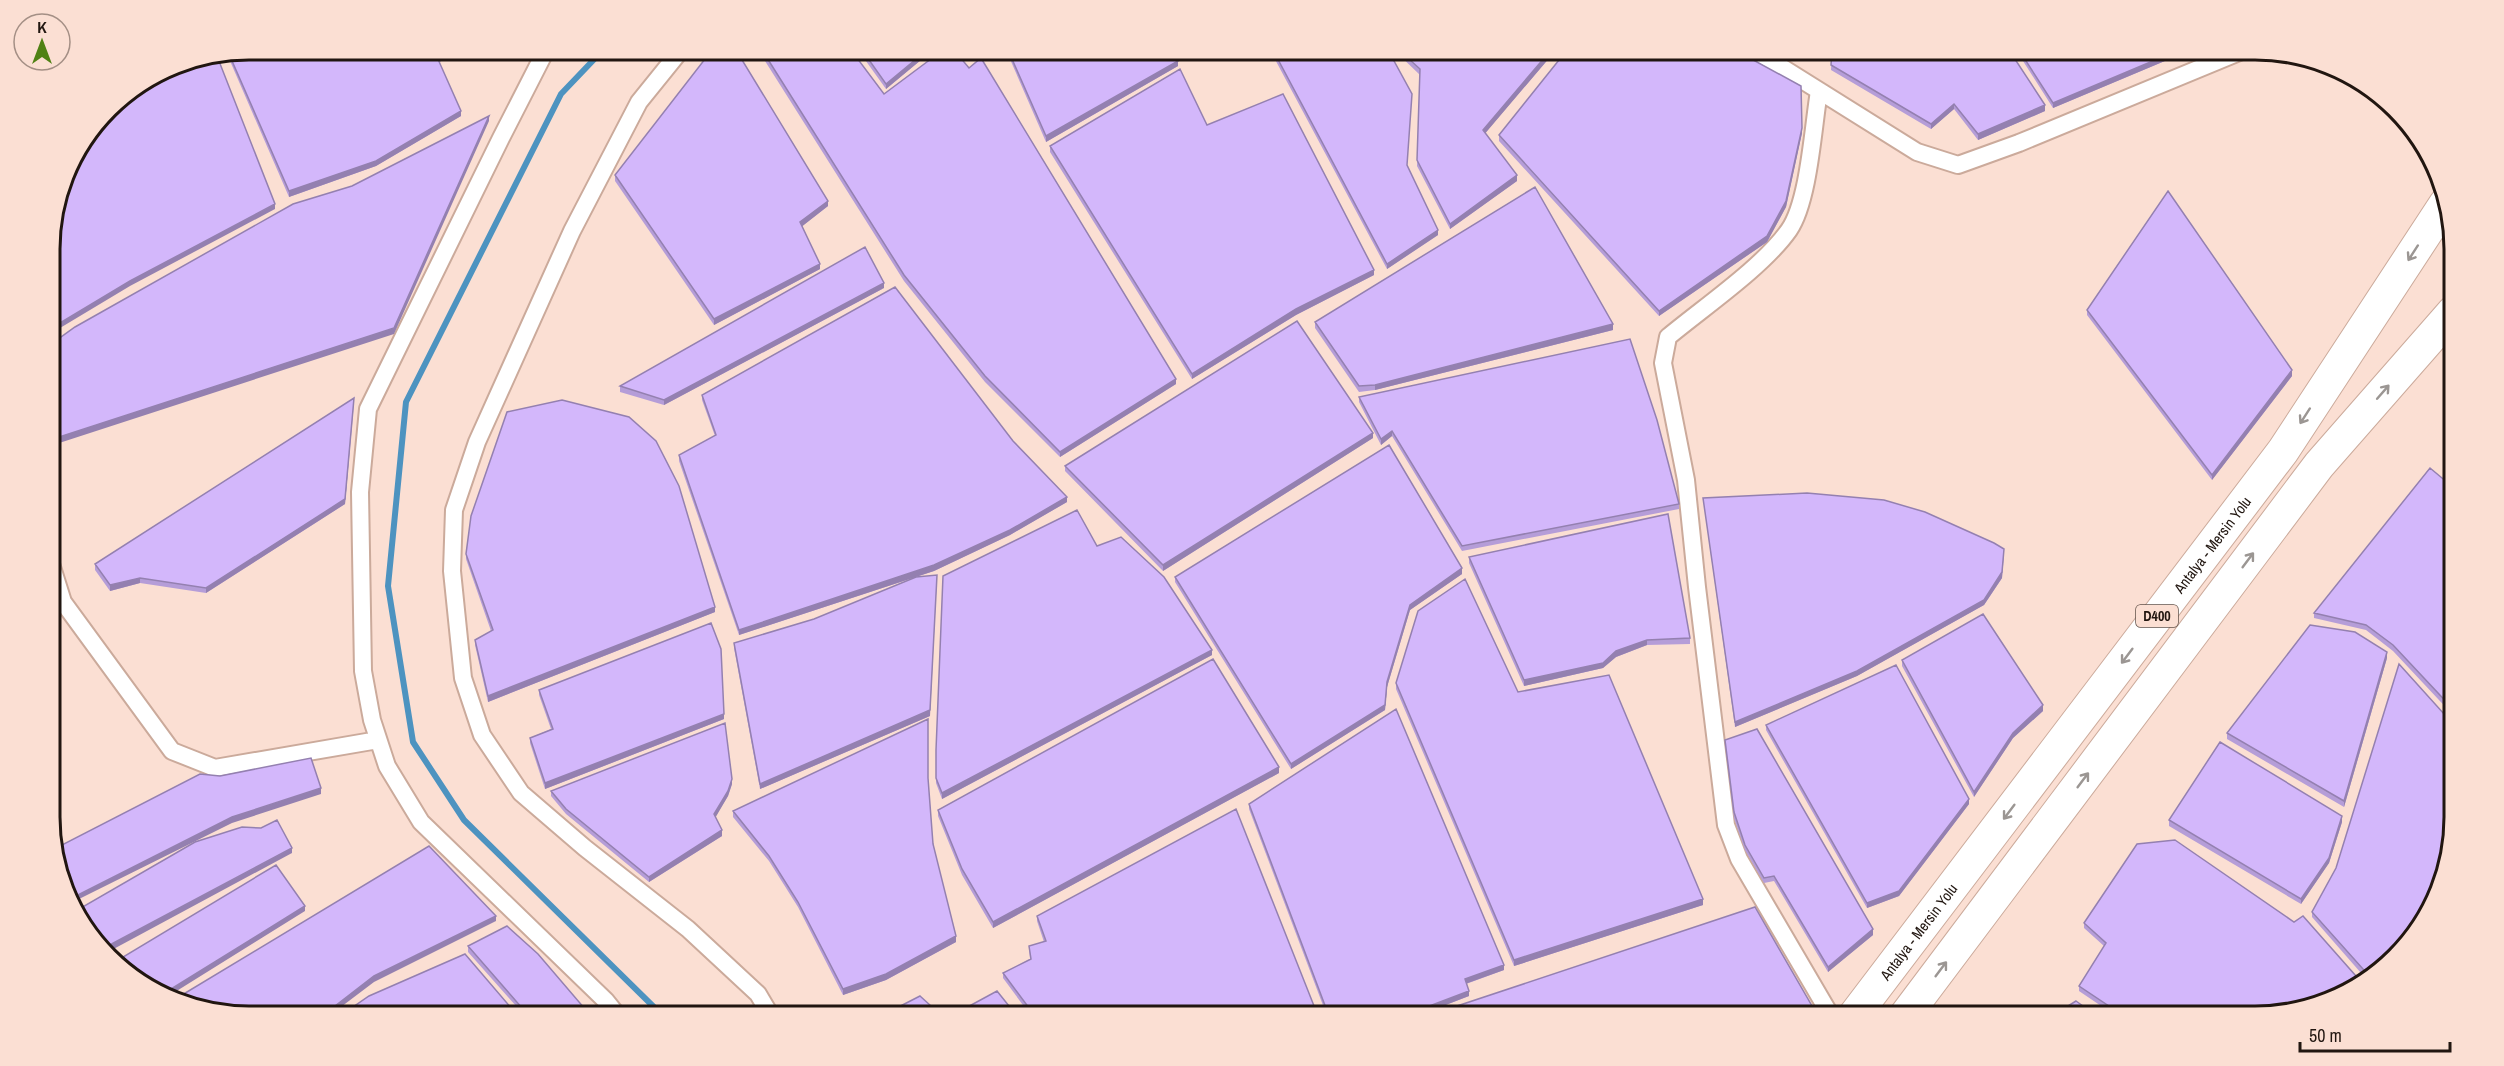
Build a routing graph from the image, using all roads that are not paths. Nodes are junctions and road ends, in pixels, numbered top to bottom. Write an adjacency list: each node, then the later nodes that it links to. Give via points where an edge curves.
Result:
1 (541, 60): 9 (street, via 368,409 360,492 363,671)
2 (673, 60): 11 (street, via 639,102 572,231 477,442 454,510 453,583 463,678 482,735 521,793 688,929 758,994)
3 (1770, 60): 5 (street)
4 (2220, 60): 5 (street, via 1958,165 1917,152)
5 (1819, 91): 12 (street, via 1803,195 1790,229 1765,258 1668,337 1663,363 1686,480 1726,825 1738,859)
6 (2440, 212): 13 (highway, Antalya - Mersin Yolu / D400, one-way to 13, via 2283,450)
7 (2444, 322): 14 (highway, D400, one-way to 7, via 2319,465)
8 (60, 592): 9 (street, via 63,602 172,751 215,768)
9 (378, 740): 10 (street, via 387,766 421,822)
10 (609, 1006)
11 (765, 1006)
12 (1825, 1006)
13 (1862, 1006)
14 (1913, 1006)

